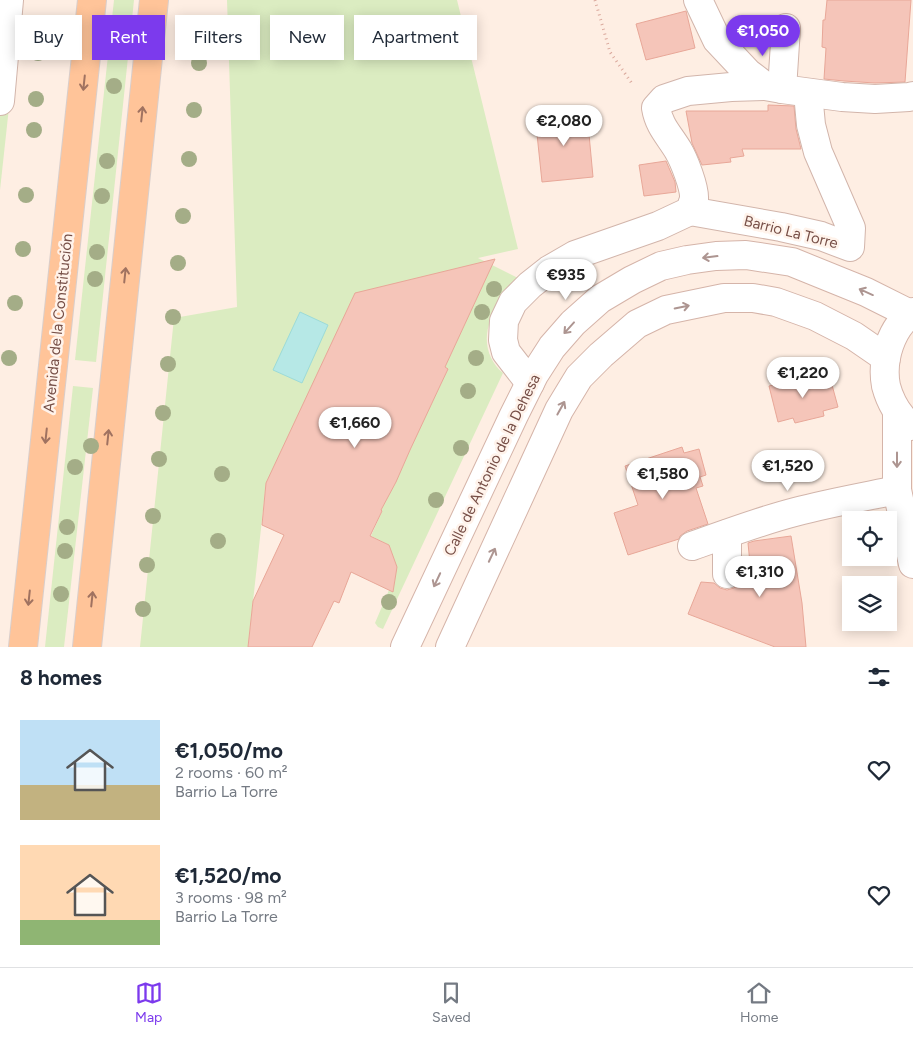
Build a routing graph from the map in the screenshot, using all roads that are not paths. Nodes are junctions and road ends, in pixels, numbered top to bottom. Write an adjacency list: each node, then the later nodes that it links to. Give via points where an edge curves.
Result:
1 (9, 0): 8 (main road)
2 (92, 0): 19 (main road, Avenida de la Constitución, one-way to 19)
3 (154, 0): 20 (main road, one-way to 3)
4 (698, 0): 6 (main road, via 717,40 748,73)
5 (786, 28): 6 (main road, Barrio La Torre)
6 (785, 89): 7 (main road, via 875,99); 9 (main road, via 731,87 688,90 664,99 656,108 658,118 684,162 694,197); 9 (main road, Barrio La Torre, via 811,125 818,152 851,228 850,247 781,227)
7 (913, 96)
8 (0, 101)
9 (690, 211): 12 (main road, via 658,226 575,254 549,270 513,302 504,321 503,340 506,352)
10 (912, 313): 11 (main road, via 894,334); 12 (main road, Calle de Antonio de la Dehesa, one-way to 12, via 792,262 746,255 687,260 661,266 600,300 552,347)
11 (886, 358): 13 (main road, via 886,386); 22 (main road, one-way to 11, via 559,410 579,377 600,354 637,324 666,310 724,298 753,298 816,316)
12 (530, 383): 21 (main road, Calle de Antonio de la Dehesa, one-way to 21)
13 (905, 420): 14 (main road, one-way to 14)
14 (897, 490): 15 (main road, via 796,511); 17 (main road)
15 (727, 534): 16 (main road); 18 (main road)
16 (692, 546)
17 (913, 564)
18 (727, 574)
19 (24, 647)
20 (87, 647)
21 (405, 647)
22 (450, 647)

